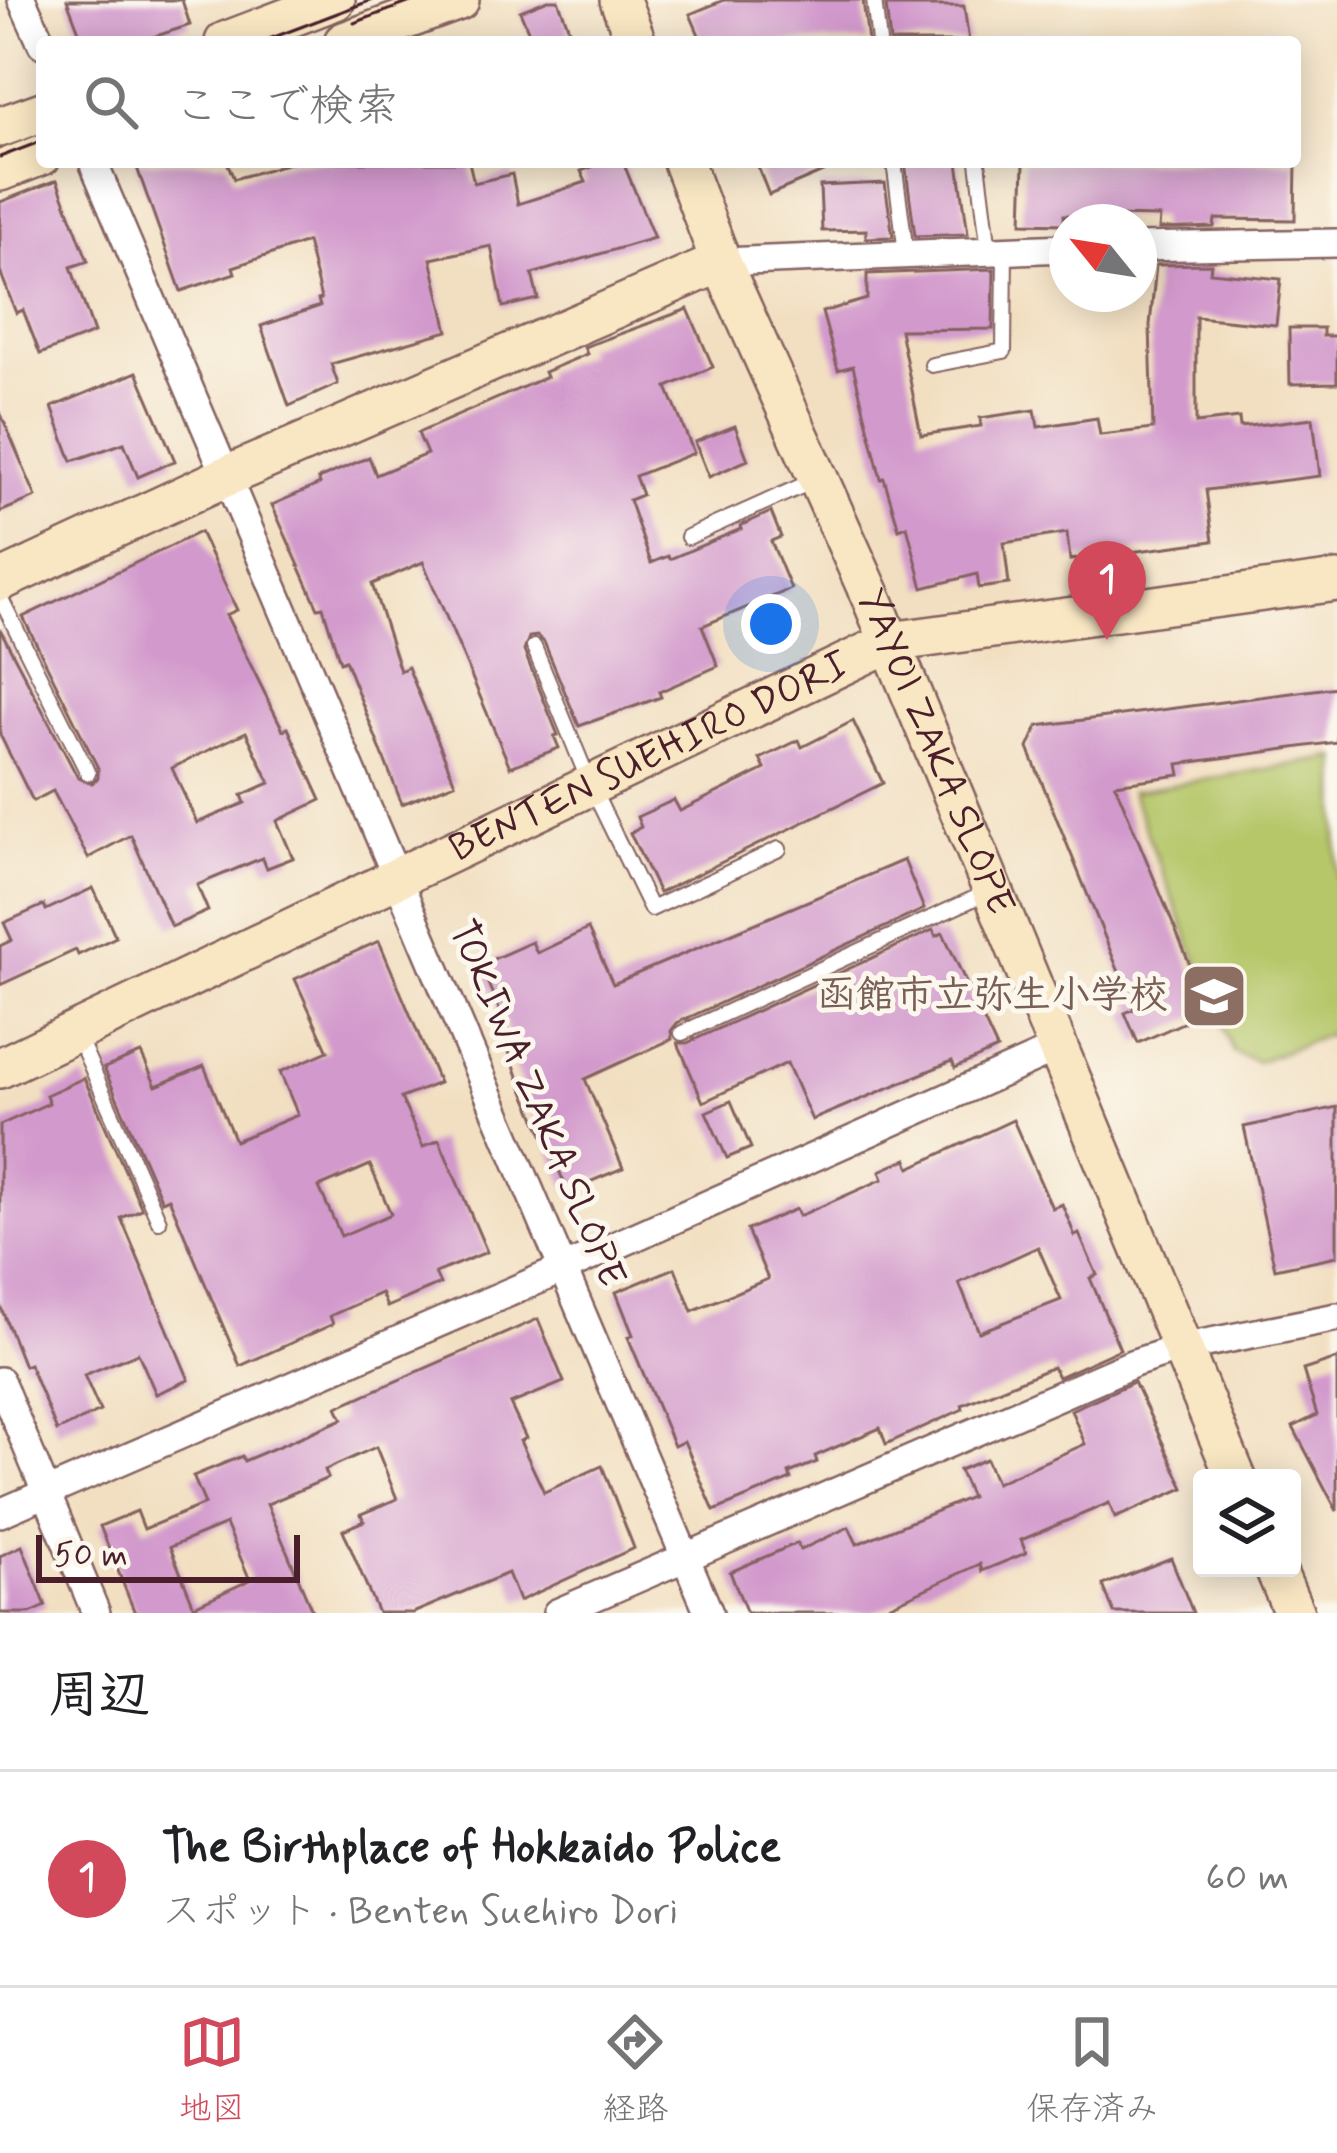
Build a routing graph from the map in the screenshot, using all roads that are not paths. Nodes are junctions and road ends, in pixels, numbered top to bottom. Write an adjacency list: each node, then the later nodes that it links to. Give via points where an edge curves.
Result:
1 (22, 0): 6 (street)
2 (335, 0): 7 (street)
3 (459, 0): 8 (street)
4 (620, 0): 9 (street)
5 (874, 0): 10 (lane)
6 (38, 36)
7 (241, 36)
8 (360, 36)
9 (634, 36)
10 (878, 36)
11 (36, 114): 12 (street)
12 (0, 127)
13 (36, 157): 18 (street)
14 (96, 168): 26 (street, TOKIWA ZAKA SLOPE)
15 (685, 168): 24 (street, YAYOI ZAKA SLOPE)
16 (895, 168): 23 (lane)
17 (979, 168): 22 (lane)
18 (0, 171)
19 (1337, 244): 20 (street)
20 (1157, 247)
21 (1049, 249): 22 (street)
22 (997, 250): 23 (street); 25 (lane, via 1004,351)
23 (906, 253): 24 (street)
24 (722, 262): 26 (street); 27 (street, YAYOI ZAKA SLOPE)
25 (932, 365)
26 (227, 476): 29 (street); 37 (street, TOKIWA ZAKA SLOPE)
27 (821, 478): 28 (lane); 32 (street, YAYOI ZAKA SLOPE)
28 (688, 537)
29 (0, 581)
30 (1337, 581): 32 (street, BENTEN SUEHIRO DORI)
31 (0, 597): 34 (lane)
32 (890, 642): 35 (street, BENTEN SUEHIRO DORI); 38 (street, YAYOI ZAKA SLOPE)
33 (533, 647): 35 (lane)
34 (88, 773)
35 (590, 784): 36 (lane, via 651,909); 37 (street, BENTEN SUEHIRO DORI)
36 (779, 849)
37 (397, 876): 39 (street, BENTEN SUEHIRO DORI); 44 (street, TOKIWA ZAKA SLOPE)
38 (994, 890): 40 (lane); 41 (street, YAYOI ZAKA SLOPE)
39 (76, 1031): 42 (street, BENTEN SUEHIRO DORI); 43 (lane)
40 (682, 1033)
41 (1060, 1047): 44 (street); 46 (street, YAYOI ZAKA SLOPE)
42 (0, 1068)
43 (159, 1221)
44 (563, 1269): 49 (street); 51 (street, TOKIWA ZAKA SLOPE)
45 (1337, 1317): 46 (street)
46 (1181, 1348): 48 (street, YAYOI ZAKA SLOPE); 51 (street)
47 (0, 1381): 49 (street)
48 (1233, 1469)
49 (46, 1494): 50 (street); 53 (street)
50 (0, 1514)
51 (685, 1557): 54 (street); 55 (street, TOKIWA ZAKA SLOPE)
52 (1279, 1577): 56 (street)
53 (96, 1613)
54 (556, 1613)
55 (709, 1613)
56 (1294, 1613)

